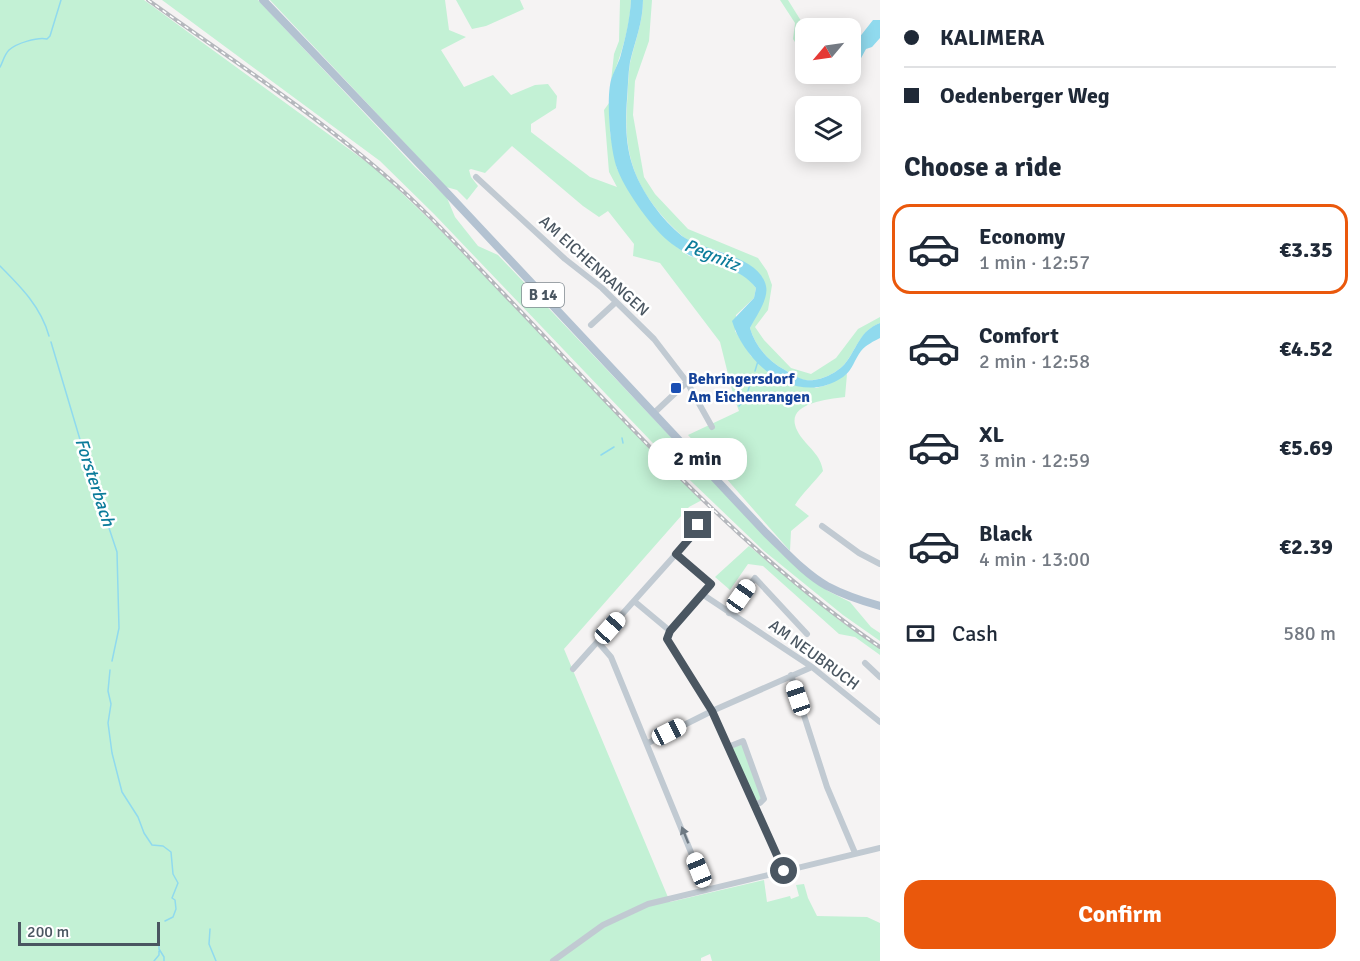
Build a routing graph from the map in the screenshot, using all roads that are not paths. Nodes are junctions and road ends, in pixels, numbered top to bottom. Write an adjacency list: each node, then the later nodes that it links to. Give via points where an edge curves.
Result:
1 (263, 0): 6 (main road, B 14)
2 (476, 177): 3 (street, AM EICHENRANGEN)
3 (616, 302): 4 (street); 5 (street, AM EICHENRANGEN, via 666,353)
4 (591, 324)
5 (687, 382): 6 (street); 7 (street, AM EICHENRANGEN)
6 (654, 413): 14 (main road, B 14, via 806,571 826,586)
7 (712, 427)
8 (698, 525): 10 (street)
9 (822, 526): 11 (street)
10 (676, 554): 12 (street, via 711,584); 13 (street)
11 (880, 564)
12 (702, 594): 15 (street, AM NEUBRUCH); 16 (street)
13 (634, 601): 16 (street); 18 (street)
14 (880, 606)
15 (729, 613): 17 (street, AM NEUBRUCH, via 755,578); 20 (street, AM NEUBRUCH)
16 (670, 631): 24 (street, via 667,639)
17 (807, 634)
18 (598, 642): 21 (street); 26 (street, via 611,657)
19 (865, 663): 23 (street)
20 (812, 667): 22 (street); 25 (street, AM NEUBRUCH)
21 (573, 669)
22 (791, 675): 24 (street); 30 (street, via 827,787)
23 (880, 677)
24 (712, 711): 26 (street); 27 (street)
25 (880, 722)
26 (648, 743): 32 (street, one-way to 26)
27 (728, 747): 28 (street); 28 (street, via 743,741 764,799)
28 (754, 804): 31 (street)
29 (880, 848): 30 (street)
30 (855, 853): 31 (street)
31 (784, 871): 32 (street)
32 (706, 889): 33 (street, via 637,908 603,925)
33 (554, 961)

